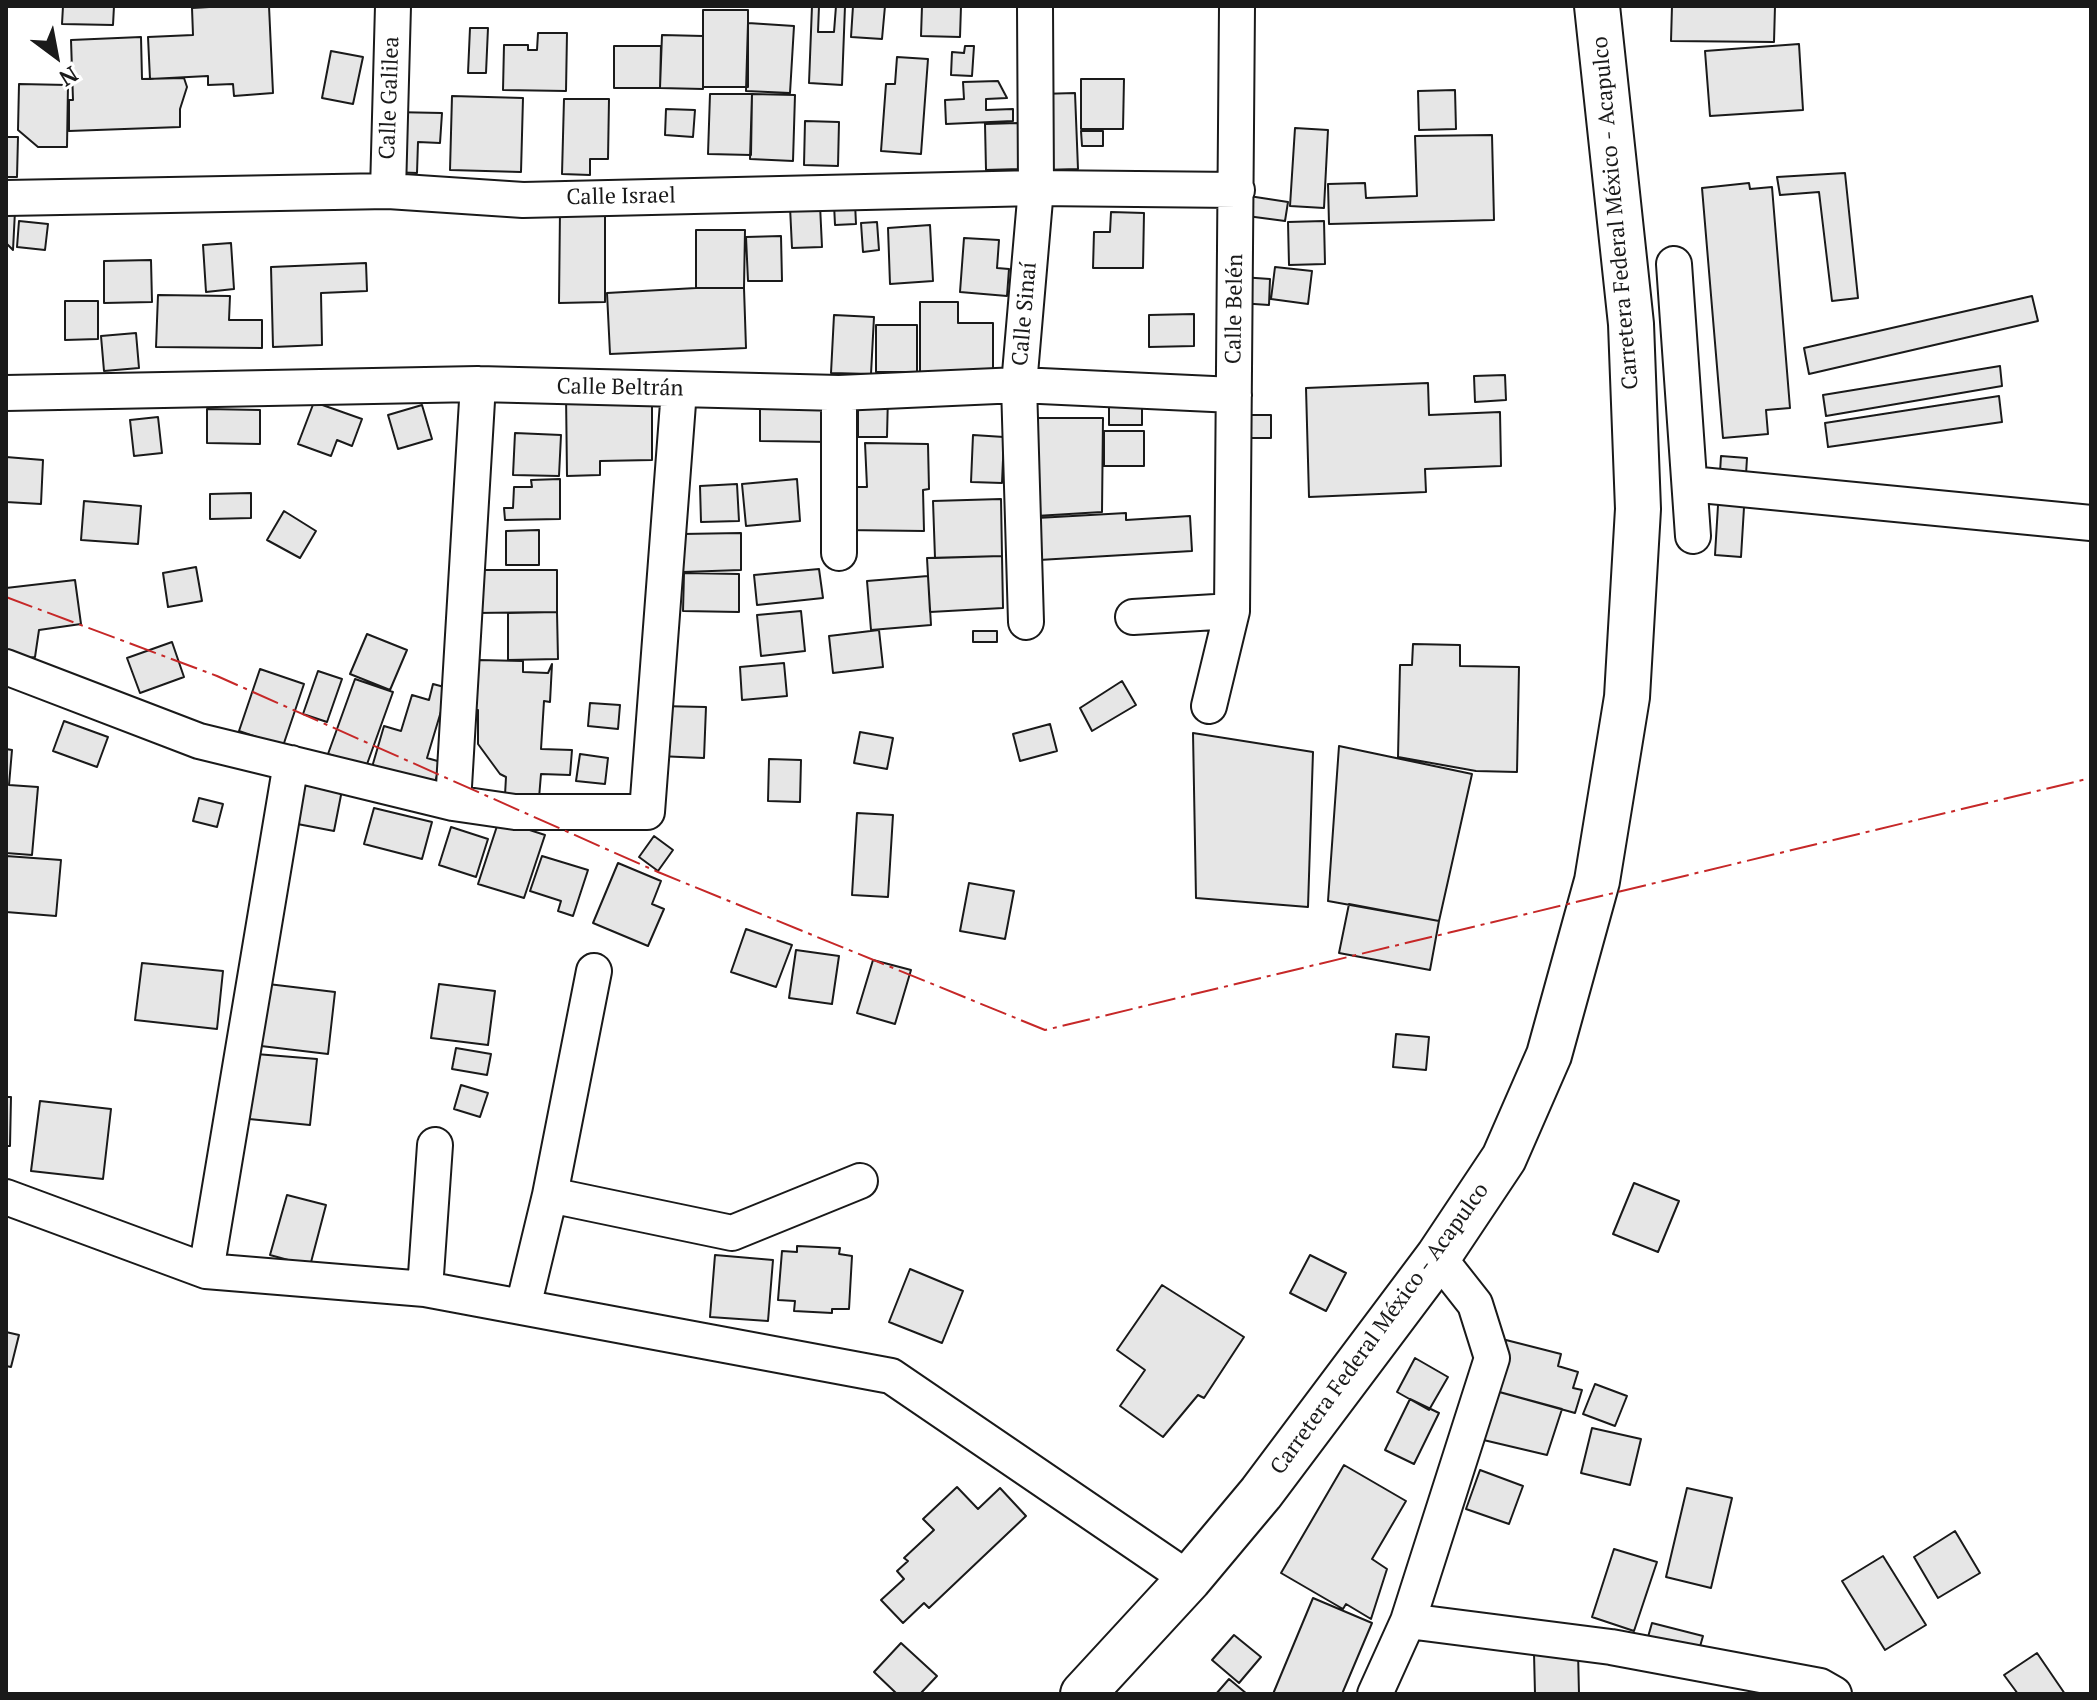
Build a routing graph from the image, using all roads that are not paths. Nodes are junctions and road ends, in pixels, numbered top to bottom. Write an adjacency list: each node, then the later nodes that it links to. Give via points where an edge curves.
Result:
1 (393, 6): 7 (street, Calle Galilea)
2 (1035, 6): 5 (street, Calle Sinaí)
3 (1237, 6): 6 (street, Calle Belén)
4 (1597, 6): 32 (main road, Carretera Federal México - Acapulco, via 1631,324 1638,509 1627,697 1597,881 1549,1055 1504,1158)
5 (1036, 188): 6 (street, Calle Israel); 7 (street, Calle Israel, via 523,200); 11 (street, Calle Sinaí)
6 (1237, 190): 15 (street, Calle Belén)
7 (388, 191): 8 (street, Calle Israel)
8 (6, 198)
9 (1674, 264): 16 (street)
10 (478, 384): 12 (street, Calle Beltrán); 13 (street, Calle Beltrán); 26 (street)
11 (1019, 385): 14 (street, Calle Beltrán); 15 (street, Calle Beltrán); 22 (street, Calle Sinaí)
12 (679, 390): 14 (street, Calle Beltrán); 26 (street, via 647,812 515,812)
13 (6, 393)
14 (839, 393): 19 (street)
15 (1234, 395): 20 (street, Calle Belén)
16 (1690, 484): 17 (street); 18 (street)
17 (2091, 523)
18 (1693, 536)
19 (839, 553)
20 (1232, 611): 21 (street); 24 (street, Calle Belén)
21 (1133, 617)
22 (1026, 622)
23 (6, 667): 25 (street, via 199,741)
24 (1209, 706)
25 (291, 763): 26 (street); 33 (street)
26 (453, 803)
27 (594, 971): 30 (street)
28 (435, 1145): 34 (street)
29 (860, 1181): 30 (street, via 732,1233)
30 (550, 1195): 35 (street)
31 (6, 1197): 33 (street)
32 (1438, 1257): 36 (main road, Carretera Federal México - Acapulco, via 1261,1493); 37 (street, via 1475,1304 1492,1358)
33 (206, 1271): 34 (street)
34 (425, 1289): 35 (street)
35 (523, 1307): 36 (street, via 891,1376)
36 (1189, 1579): 38 (main road, Carretera Federal México - Acapulco)
37 (1408, 1621): 39 (street); 40 (street, via 1611,1647 1820,1686)
38 (1083, 1694)
39 (1375, 1694)
40 (1834, 1694)

